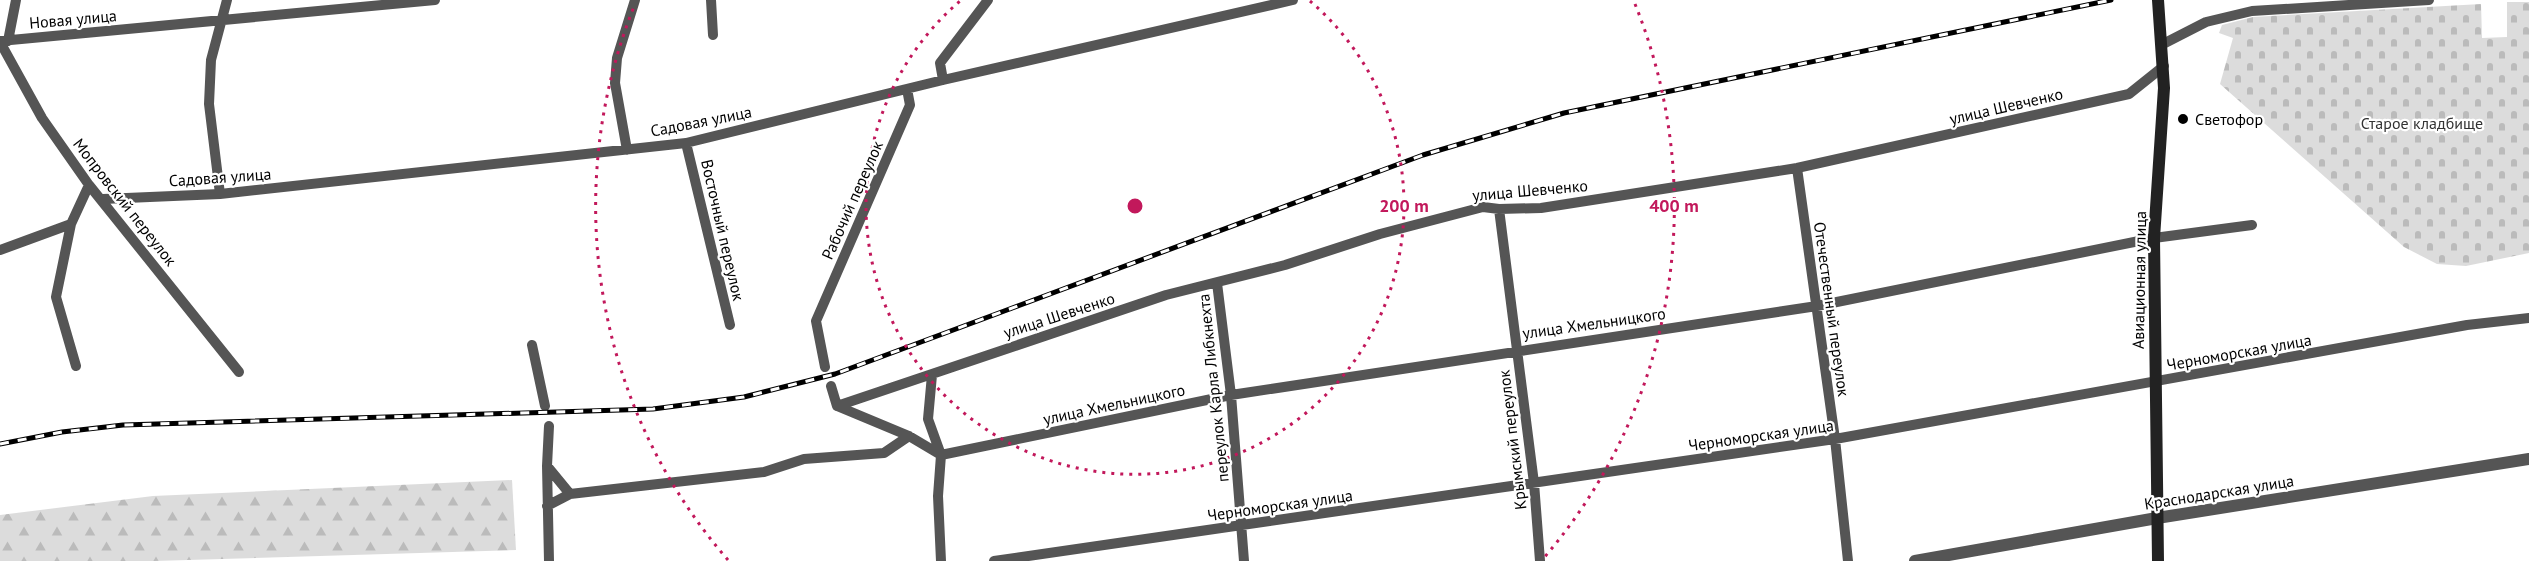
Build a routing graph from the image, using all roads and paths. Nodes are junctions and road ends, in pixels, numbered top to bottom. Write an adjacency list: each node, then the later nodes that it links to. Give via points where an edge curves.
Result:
1 (16, 0): 12 (street)
2 (227, 0): 10 (street)
3 (435, 0): 10 (street, Новая улица)
4 (635, 0): 18 (street, via 616,58 615,83)
5 (711, 0): 11 (street)
6 (988, 0): 15 (street, via 940,63)
7 (1293, 0): 15 (street, Садовая улица)
8 (2158, 0): 13 (main road, Авиационная улица)
9 (2429, 0): 13 (street, via 2252,11 2206,22)
10 (222, 20): 12 (street, Новая улица); 21 (street, via 212,60 209,104)
11 (713, 34)
12 (3, 41): 20 (street, Мопровский переулок, via 42,118)
13 (2163, 44): 14 (main road, Авиационная улица)
14 (2164, 66): 19 (street, улица Шевченко, via 2129,94); 26 (main road, Авиационная улица)
15 (943, 80): 16 (street, Садовая улица)
16 (907, 89): 17 (street, Садовая улица); 35 (street, Рабочий переулок, via 910,105 816,321)
17 (686, 142): 18 (street, Садовая улица); 31 (street, Восточный переулок)
18 (627, 150): 21 (street, Садовая улица)
19 (1797, 168): 23 (street, улица Шевченко, via 1540,208); 29 (street, Отечественный переулок)
20 (89, 184): 22 (street, Мопровский переулок); 24 (street)
21 (220, 194): 22 (street, Садовая улица)
22 (102, 199): 36 (street, Мопровский переулок)
23 (1499, 209): 28 (street, улица Шевченко, via 1483,207 1380,234); 33 (street, Крымский переулок)
24 (71, 224): 27 (street); 34 (street, via 56,297)
25 (2252, 225): 26 (street, улица Хмельницкого)
26 (2154, 238): 29 (street, улица Хмельницкого); 38 (main road, Авиационная улица)
27 (0, 250)
28 (1217, 283): 37 (street, улица Шевченко, via 1166,295); 40 (street, переулок Карла Либкнехта)
29 (1817, 306): 33 (street, улица Хмельницкого); 45 (street, Отечественный переулок)
30 (2529, 318): 38 (street, Черноморская улица, via 2468,325)
31 (730, 325)
32 (531, 345): 41 (street)
33 (1516, 350): 40 (street, улица Хмельницкого); 49 (street, Крымский переулок)
34 (76, 366)
35 (825, 366)
36 (240, 372)
37 (932, 375): 42 (street, улица Шевченко); 46 (street, via 928,419)
38 (2154, 383): 45 (street, Черноморская улица); 52 (main road, Авиационная улица)
39 (831, 386): 42 (street)
40 (1231, 395): 46 (street, улица Хмельницкого); 53 (street, переулок Карла Либкнехта)
41 (545, 406)
42 (837, 406): 44 (street)
43 (549, 426): 48 (street)
44 (909, 436): 46 (street); 50 (street, via 884,453 804,459 764,472)
45 (1835, 439): 49 (street, Черноморская улица); 59 (street, Отечественный переулок)
46 (941, 455): 55 (street)
47 (2529, 459): 52 (street, Краснодарская улица)
48 (547, 466): 50 (street); 51 (street)
49 (1534, 483): 53 (street, Черноморская улица); 58 (street, Крымский переулок)
50 (570, 494): 51 (street)
51 (547, 506): 54 (street)
52 (2157, 518): 60 (street, Краснодарская улица); 61 (main road, Авиационная улица)
53 (1242, 525): 56 (street, Черноморская улица); 57 (street, переулок Карла Либкнехта)
54 (549, 561)
55 (941, 561)
56 (994, 561)
57 (1244, 561)
58 (1540, 561)
59 (1848, 561)
60 (1914, 561)
61 (2158, 561)

